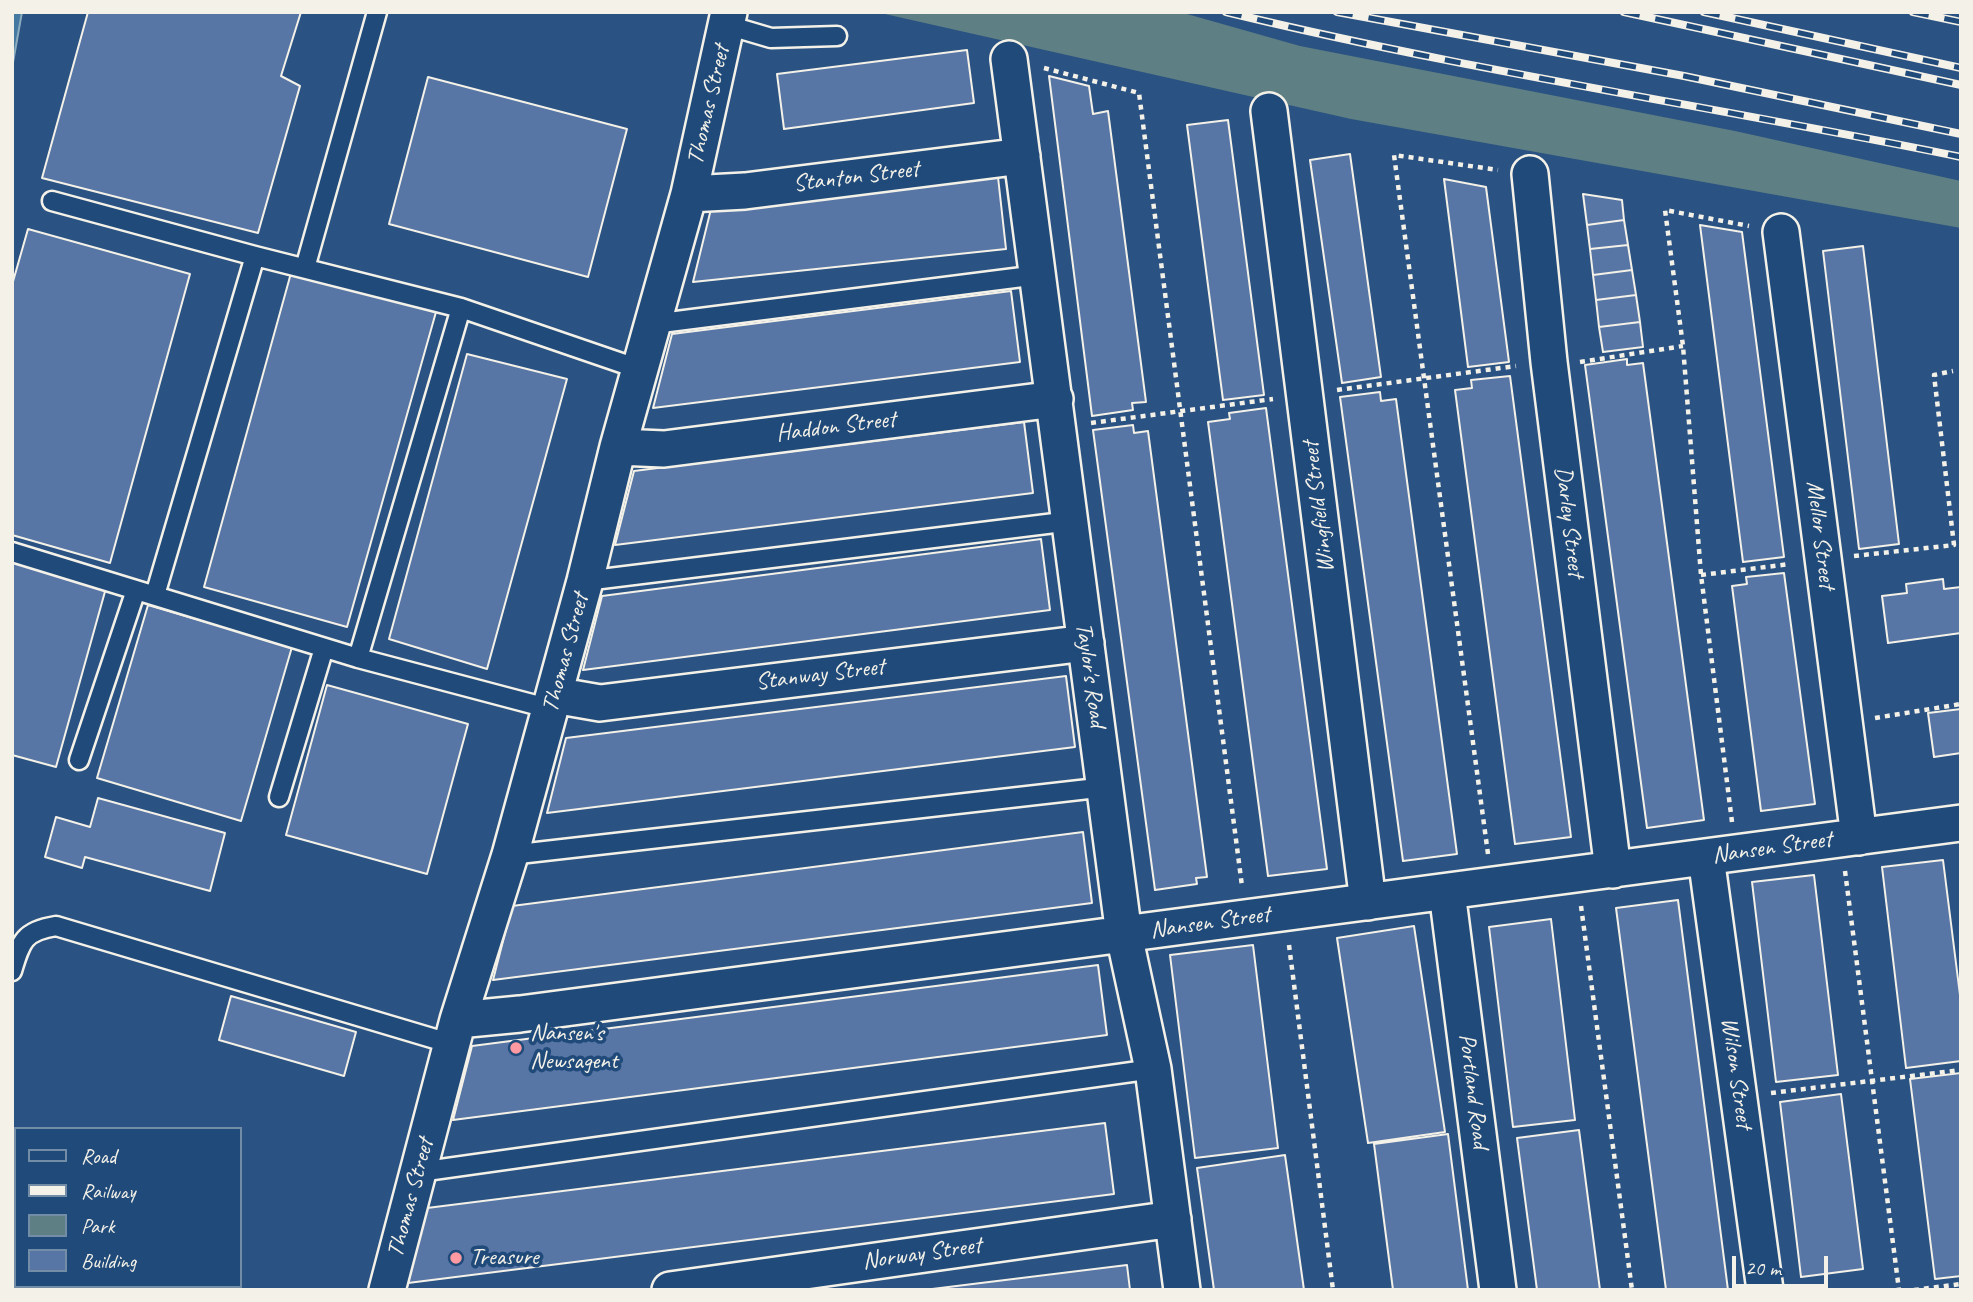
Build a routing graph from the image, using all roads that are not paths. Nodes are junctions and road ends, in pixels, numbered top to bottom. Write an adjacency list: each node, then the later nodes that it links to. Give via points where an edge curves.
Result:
1 (377, 12): 12 (lane)
2 (728, 18): 3 (lane, via 771,38); 8 (street, Thomas Street)
3 (837, 36)
4 (1009, 59): 6 (street, Taylor's Road)
5 (1269, 111): 37 (street, Wingfield Street)
6 (1022, 156): 8 (street, Stanton Street); 13 (street, Taylor's Road)
7 (1530, 174): 35 (street, Darley Street)
8 (689, 194): 15 (street, Thomas Street)
9 (52, 201): 11 (lane)
10 (1781, 232): 32 (street, Mellor Street, via 1845,722)
11 (255, 256): 12 (lane); 23 (lane)
12 (305, 268): 14 (lane)
13 (1038, 275): 15 (lane); 17 (street, Taylor's Road)
14 (461, 308): 16 (lane); 26 (lane)
15 (653, 324): 16 (street, Thomas Street)
16 (639, 369): 18 (street, Thomas Street)
17 (1057, 413): 18 (street, Haddon Street, via 664,449); 19 (street, Taylor's Road)
18 (618, 447): 21 (street, Thomas Street)
19 (1071, 522): 21 (lane); 24 (street, Taylor's Road)
20 (12, 552): 22 (lane)
21 (585, 581): 27 (street, Thomas Street)
22 (136, 590): 23 (lane); 28 (lane)
23 (155, 595): 25 (lane)
24 (1086, 643): 27 (street, Stanway Street, via 600,703); 29 (street, Taylor's Road)
25 (324, 648): 26 (lane); 30 (lane)
26 (358, 658): 27 (lane)
27 (553, 702): 33 (street, Thomas Street)
28 (79, 760)
29 (1106, 787): 33 (lane); 38 (street, Taylor's Road)
30 (279, 797)
31 (1961, 823): 32 (street, Nansen Street)
32 (1850, 838): 34 (street, Nansen Street)
33 (510, 855): 40 (street, Thomas Street)
34 (1721, 855): 35 (street, Nansen Street); 48 (street, Wilson Street, via 1739,1097)
35 (1613, 870): 36 (street, Nansen Street)
36 (1447, 892): 37 (street, Nansen Street); 47 (street, Portland Road)
37 (1368, 902): 38 (street, Nansen Street)
38 (1124, 935): 40 (street, Nansen Street, via 520,1014); 41 (street, Taylor's Road)
39 (12, 971): 40 (lane, via 26,936 56,926)
40 (455, 1032): 42 (street, Thomas Street)
41 (1153, 1069): 42 (lane); 43 (street, Taylor's Road)
42 (418, 1172): 44 (street, Thomas Street)
43 (1173, 1219): 45 (street, Norway Street); 46 (street, Taylor's Road)
44 (387, 1290)
45 (670, 1290)
46 (1182, 1290)
47 (1499, 1290)
48 (1765, 1290)

